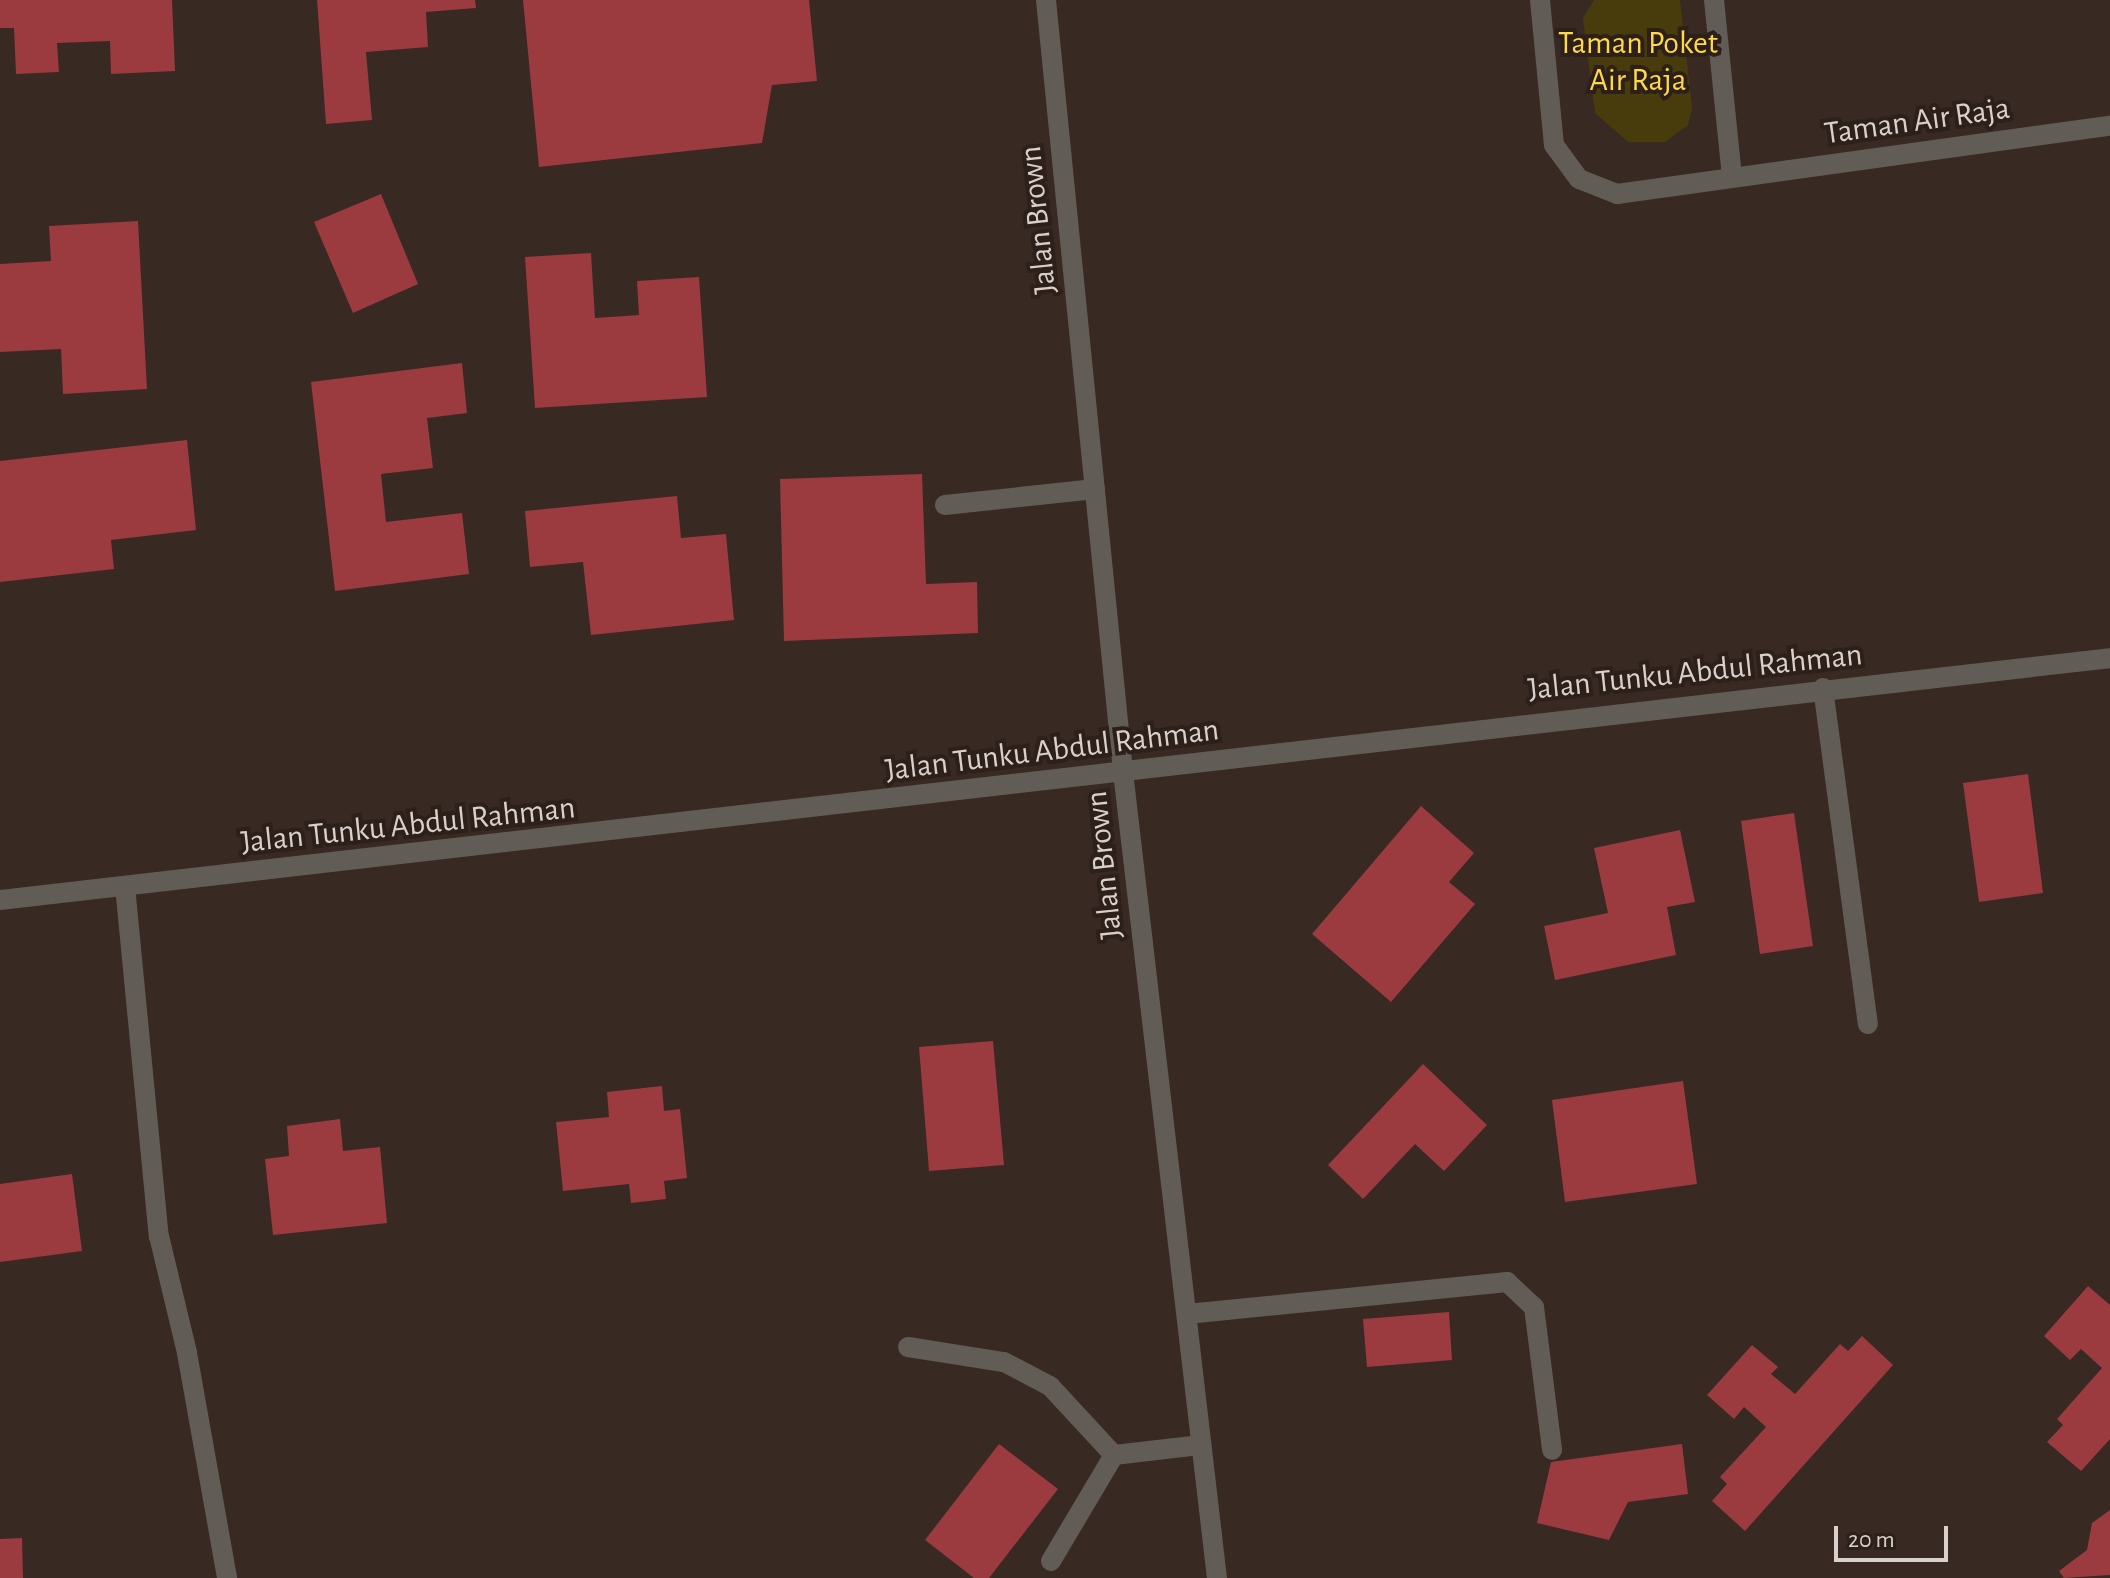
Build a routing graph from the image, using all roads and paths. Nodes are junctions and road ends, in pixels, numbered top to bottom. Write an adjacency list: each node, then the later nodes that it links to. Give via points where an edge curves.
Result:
1 (1046, 0): 6 (street, Jalan Brown)
2 (1540, 0): 5 (street, Taman Air Raja, via 1554,145 1579,179 1617,194)
3 (1714, 0): 5 (street)
4 (2110, 126): 5 (street, Taman Air Raja)
5 (1732, 176)
6 (1095, 489): 7 (street); 10 (street, Jalan Brown)
7 (945, 505)
8 (2110, 658): 9 (street, Jalan Tunku Abdul Rahman)
9 (1823, 688): 10 (street, Jalan Tunku Abdul Rahman); 13 (street)
10 (1123, 772): 11 (street, Jalan Tunku Abdul Rahman); 14 (street, Jalan Brown)
11 (125, 886): 12 (street, Jalan Tunku Abdul Rahman); 20 (street, via 159,1236 187,1353)
12 (0, 900)
13 (1868, 1024)
14 (1187, 1314): 16 (street, Jalan Brown); 17 (street, via 1507,1282 1534,1307)
15 (908, 1347): 18 (street, via 1004,1362 1050,1386)
16 (1201, 1445): 18 (street); 21 (street, Jalan Brown)
17 (1552, 1450)
18 (1114, 1455): 19 (street)
19 (1051, 1561)
20 (227, 1578)
21 (1217, 1578)

